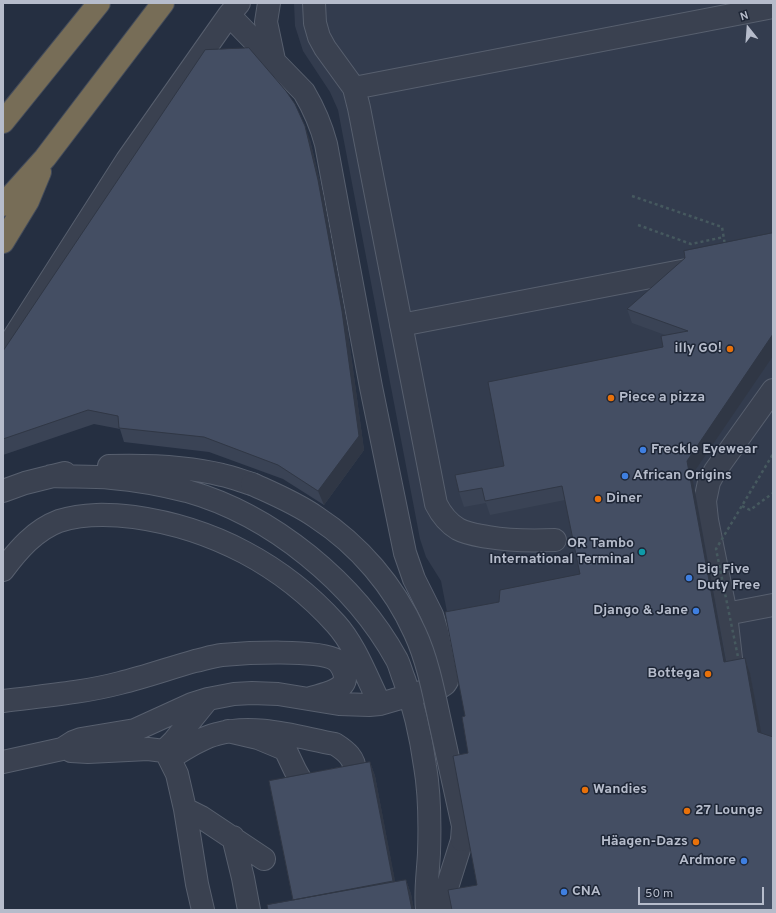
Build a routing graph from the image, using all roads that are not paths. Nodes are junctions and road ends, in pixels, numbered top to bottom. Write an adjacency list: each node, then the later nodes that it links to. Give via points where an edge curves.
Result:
1 (99, 3): 9 (highway)
2 (163, 3): 10 (highway)
3 (269, 3): 7 (street, via 266,22)
4 (314, 3): 8 (street, via 319,37)
5 (773, 7): 8 (street)
6 (234, 9): 7 (street); 15 (street, via 127,160)
7 (274, 60): 25 (street, via 304,92 318,118 326,144 332,236 371,387 405,554 432,615 448,677 446,684 442,686)
8 (354, 88): 14 (street)
9 (3, 122)
10 (45, 158): 11 (highway); 12 (highway, via 38,181)
11 (3, 205)
12 (3, 242)
13 (722, 257): 14 (street)
14 (401, 324): 20 (street, via 433,493 440,511 457,528 476,536 515,541)
15 (3, 354)
16 (773, 390): 23 (street, via 715,471 705,501 706,520)
17 (45, 477): 18 (street); 19 (street); 25 (street, via 111,478 188,491 224,504 277,533 329,573 353,598 397,661); 38 (street, bridge, via 110,466 181,468 222,474 252,484 297,505 350,543 373,566 402,606 416,634 432,687 463,832 462,840)
18 (3, 491)
19 (3, 506)
20 (555, 540)
21 (3, 570): 29 (street, via 36,535 60,521 77,517 112,515 155,520 219,539 258,560 294,584 328,616 346,636)
22 (773, 605): 23 (street)
23 (726, 614): 24 (street)
24 (737, 671)
25 (410, 695): 29 (street); 38 (street, via 425,766 430,810)
26 (208, 699): 27 (street, via 252,693); 31 (street, via 135,730 81,739); 32 (street, via 174,741)
27 (308, 699): 28 (street, via 332,692 344,684 344,673 337,661 308,654 220,655 98,689); 29 (street, via 351,705)
28 (3, 701)
29 (380, 704)
30 (228, 731): 30 (street, via 262,730 335,744 351,756 355,772 351,777 308,786 303,784 282,748 258,738); 32 (street)
31 (62, 749): 32 (street, via 88,752 148,749); 33 (street)
32 (167, 754): 34 (street, via 177,774)
33 (3, 762)
34 (185, 809): 35 (street); 39 (street)
35 (233, 837): 36 (street); 40 (street)
36 (264, 859)
37 (404, 904): 38 (street)
38 (431, 906)
39 (203, 910)
40 (249, 910)

